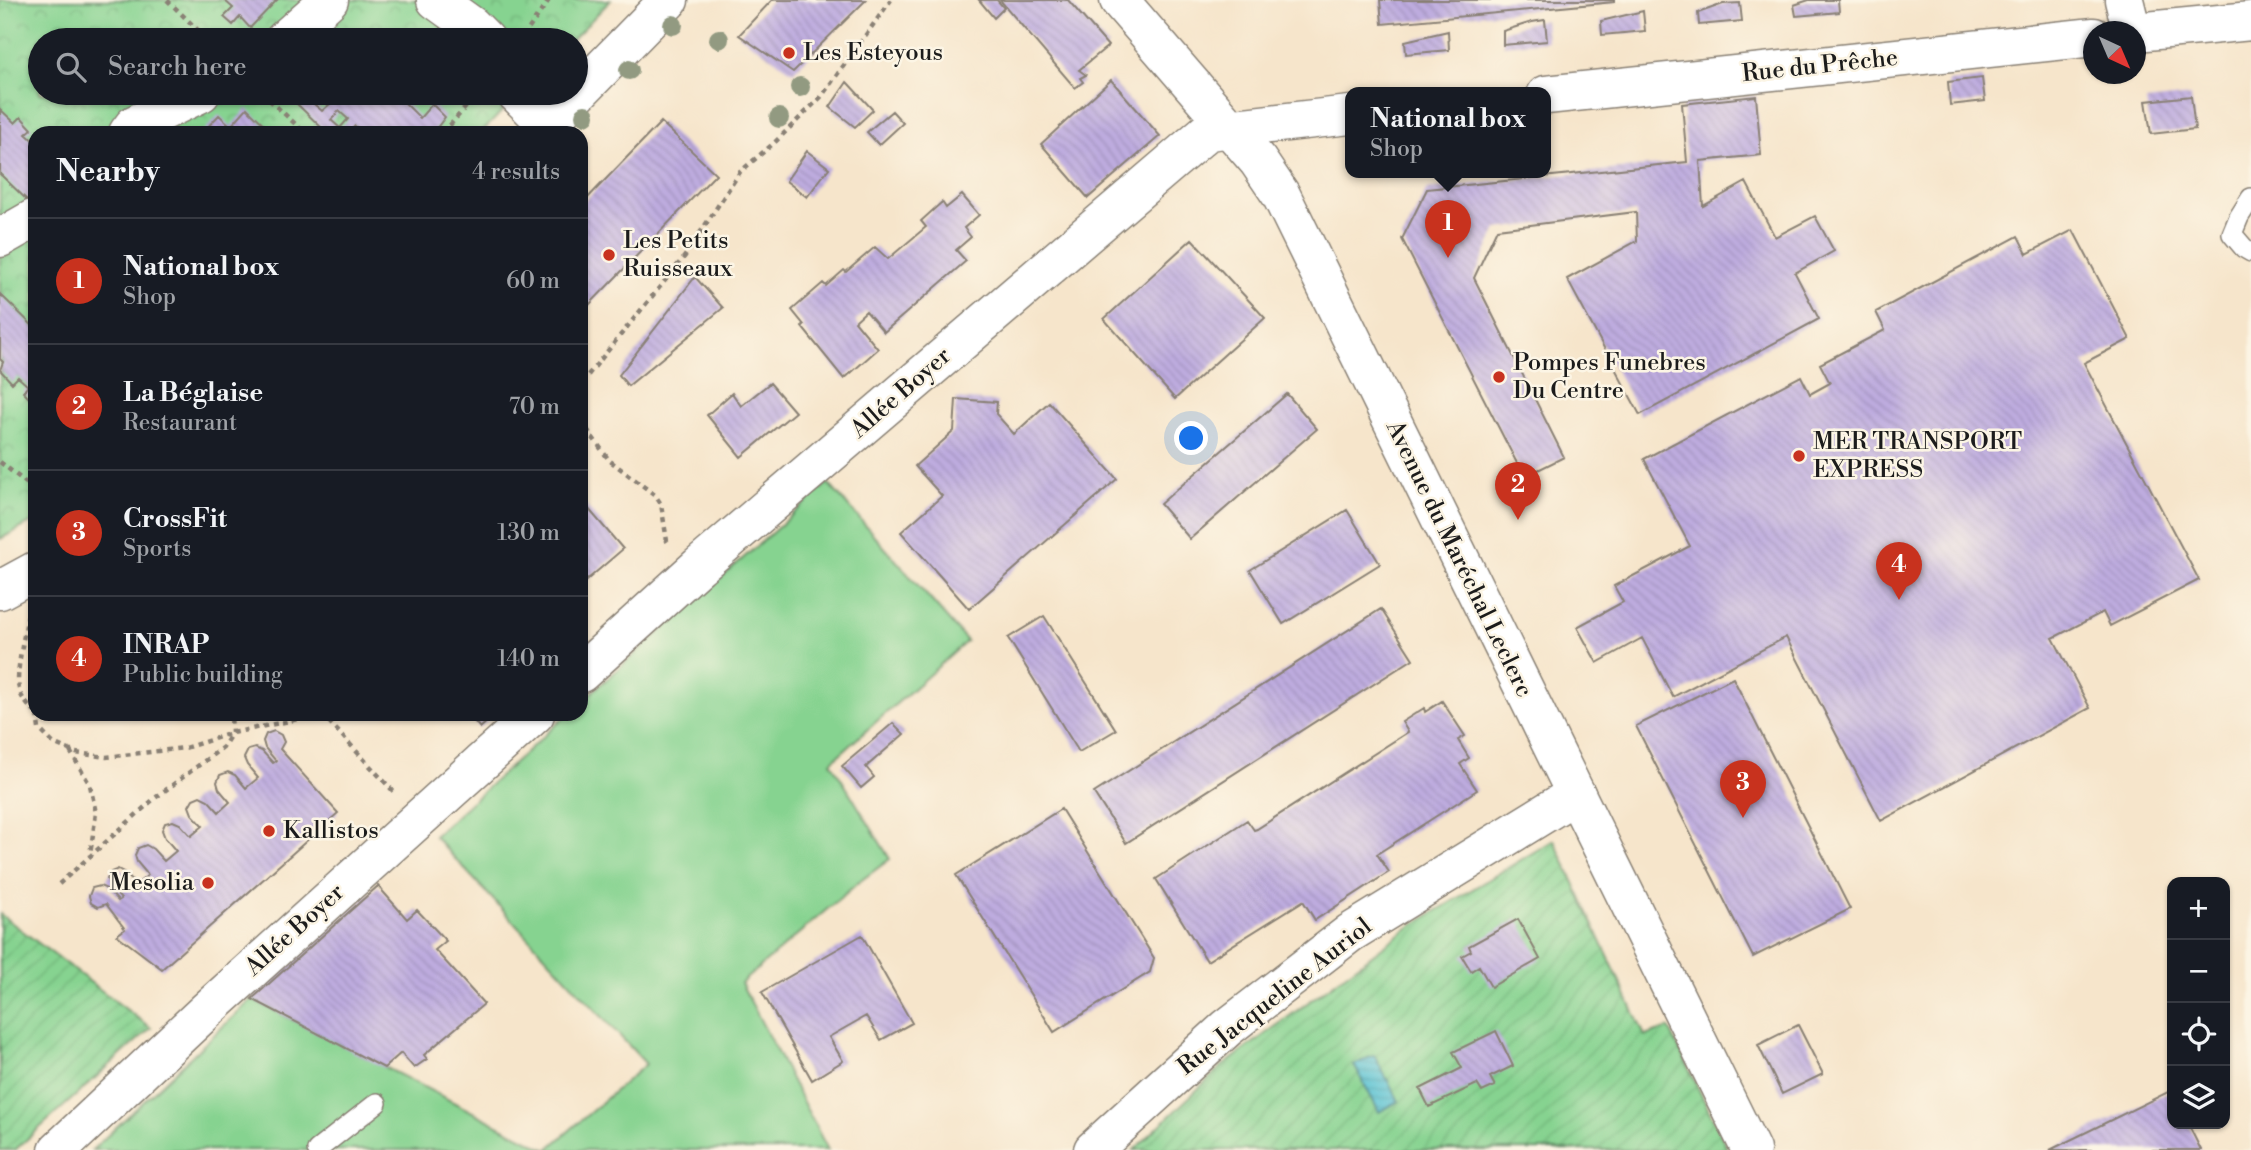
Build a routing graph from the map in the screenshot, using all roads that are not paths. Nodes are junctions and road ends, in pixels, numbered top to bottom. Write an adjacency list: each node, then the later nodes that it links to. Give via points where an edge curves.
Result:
1 (329, 0): 7 (street)
2 (436, 0): 8 (street)
3 (669, 0): 12 (street)
4 (1119, 0): 21 (street, Avenue du Maréchal Leclerc)
5 (2124, 0): 6 (street)
6 (2131, 21)
7 (298, 28)
8 (474, 28)
9 (2249, 31): 10 (street)
10 (2146, 32)
11 (2083, 38): 13 (street, Rue du Prêche)
12 (588, 83)
13 (1551, 94)
14 (176, 105): 18 (street)
15 (525, 105): 19 (street)
16 (566, 105): 20 (street)
17 (1345, 116): 21 (street)
18 (133, 126)
19 (541, 126)
20 (546, 126)
21 (1230, 128): 26 (street, Allée Boyer, via 1208,131 1198,138); 28 (street, Avenue du Maréchal Leclerc, via 1281,195)
22 (2251, 198): 25 (lane, via 2232,233)
23 (28, 222): 24 (street)
24 (0, 238)
25 (2251, 253)
26 (588, 667)
27 (528, 721): 30 (street, Allée Boyer)
28 (1576, 794): 32 (street, Rue Jacqueline Auriol, via 1350,933 1227,1028); 33 (street, Avenue du Maréchal Leclerc)
29 (377, 1103): 31 (lane)
30 (58, 1150)
31 (317, 1150)
32 (1093, 1150)
33 (1751, 1150)

